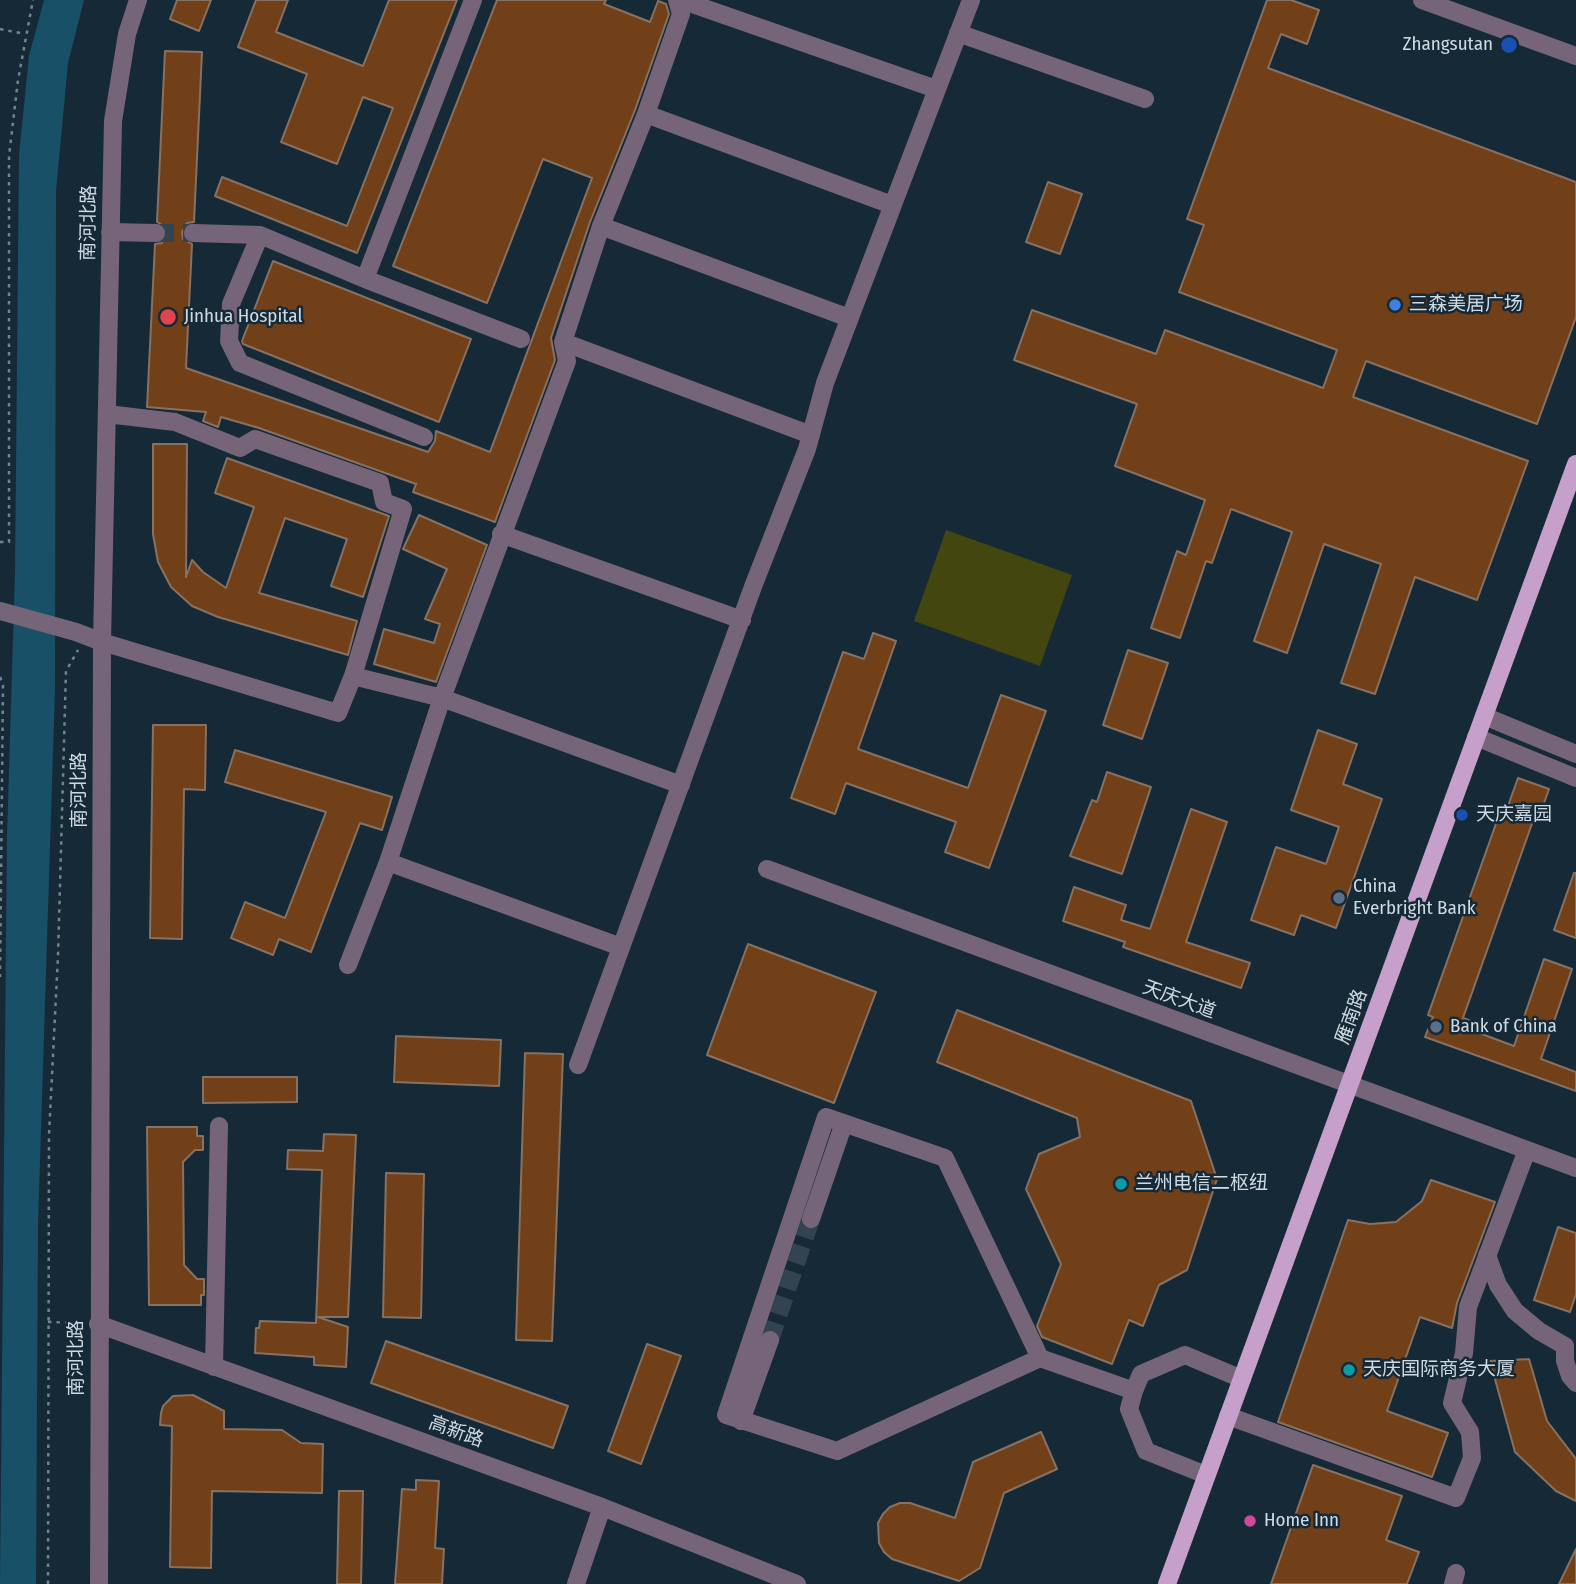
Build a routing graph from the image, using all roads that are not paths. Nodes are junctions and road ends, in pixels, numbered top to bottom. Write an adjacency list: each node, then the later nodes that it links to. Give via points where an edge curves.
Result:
1 (138, 0): 13 (street, 南河北路, via 127,34 113,121)
2 (473, 0): 17 (street)
3 (679, 0): 8 (street); 10 (street, via 681,14)
4 (971, 0): 6 (street)
5 (1422, 0): 7 (street)
6 (958, 33): 8 (street); 9 (street)
7 (1576, 56)
8 (936, 89): 11 (street)
9 (1145, 99)
10 (646, 114): 11 (street); 12 (street)
11 (892, 205): 18 (street)
12 (601, 226): 18 (street); 20 (street)
13 (110, 232): 14 (street); 21 (street, 南河北路)
14 (156, 233)
15 (193, 233): 16 (street)
16 (260, 235): 17 (street); 23 (street, via 231,304 229,341 240,363)
17 (365, 279): 19 (street)
18 (849, 318): 22 (street)
19 (521, 339)
20 (563, 341): 22 (street); 25 (street, via 567,361)
21 (107, 414): 28 (street, 南河北路); 29 (street, via 175,422 240,448 255,439 380,483 384,502 403,509)
22 (811, 435): 27 (street)
23 (424, 437)
24 (1576, 464): 31 (main road, 雁南路)
25 (501, 534): 27 (street); 30 (street)
26 (0, 611): 28 (street)
27 (741, 620): 35 (street)
28 (88, 636): 29 (street, via 338,713); 48 (street, 南河北路)
29 (353, 676): 30 (street)
30 (442, 698): 35 (street); 36 (street)
31 (1484, 716): 32 (main road, 雁南路); 33 (street)
32 (1476, 737): 34 (street); 41 (main road, 雁南路)
33 (1576, 754)
34 (1576, 778)
35 (681, 785): 38 (street)
36 (388, 862): 38 (street); 39 (street)
37 (767, 869): 41 (street, 天庆大道)
38 (621, 947): 40 (street)
39 (348, 965)
40 (578, 1065)
41 (1349, 1085): 44 (street, 天庆大道); 52 (main road, 雁南路)
42 (844, 1123): 46 (street); 50 (street, via 945,1158); 56 (street, via 826,1117 726,1415)
43 (219, 1126): 51 (street)
44 (1527, 1150): 45 (street, 天庆大道); 47 (street)
45 (1576, 1168)
46 (811, 1219)
47 (1487, 1255): 53 (street, via 1498,1285 1516,1311 1565,1346 1565,1361); 55 (street, via 1468,1307 1464,1353 1452,1404 1470,1432 1472,1458 1456,1498)
48 (98, 1324): 51 (street, 高新路); 59 (street, 南河北路)
49 (769, 1340): 56 (street)
50 (1041, 1358): 54 (street); 56 (street, via 837,1451)
51 (214, 1367): 58 (street, 高新路)
52 (1242, 1379): 54 (street, via 1185,1355 1141,1374); 55 (main road, 雁南路)
53 (1576, 1383)
54 (1134, 1391): 57 (street, via 1129,1409 1146,1451)
55 (1228, 1416): 57 (main road, 雁南路)
56 (741, 1420)
57 (1206, 1475): 62 (main road, 雁南路)
58 (602, 1507): 60 (street); 61 (street, 高新路)
59 (99, 1584)
60 (576, 1584)
61 (797, 1584)
62 (1167, 1584)

